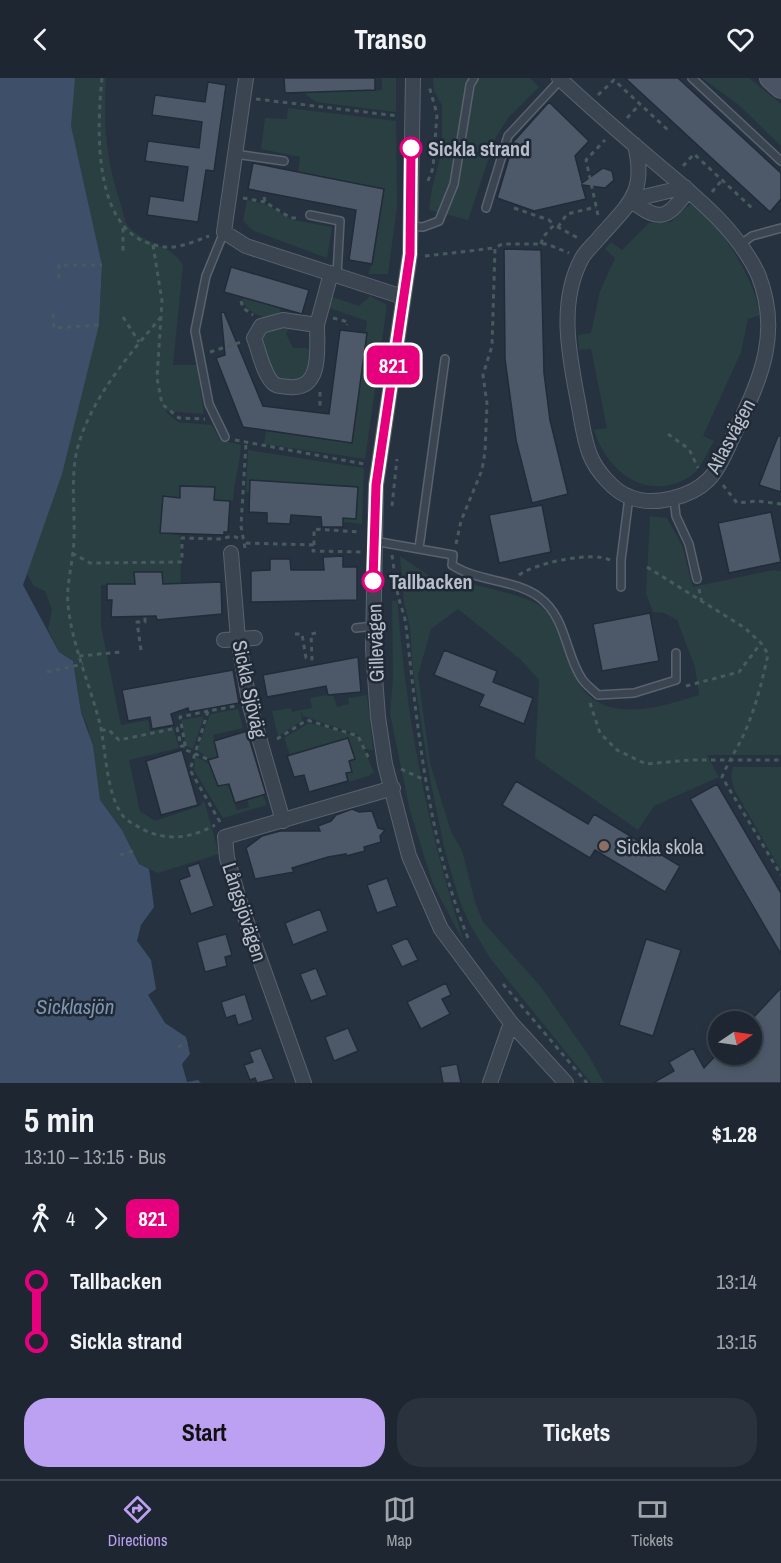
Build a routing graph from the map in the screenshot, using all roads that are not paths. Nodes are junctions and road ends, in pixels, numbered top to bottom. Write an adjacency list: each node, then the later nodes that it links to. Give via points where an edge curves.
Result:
1 (246, 78): 9 (street)
2 (413, 78): 16 (street, Gillevägen)
3 (474, 78): 16 (lane, via 454,184 440,221)
4 (692, 78): 11 (lane)
5 (770, 78): 7 (main road)
6 (560, 79): 8 (street, Atlasvägen); 14 (lane, via 508,136)
7 (781, 88)
8 (635, 145): 12 (street, Atlasvägen); 13 (street, via 639,185)
9 (236, 154): 10 (lane); 18 (street)
10 (284, 161)
11 (781, 161)
12 (686, 189): 13 (street); 13 (street, via 675,209 659,216 647,213); 19 (street, Atlasvägen)
13 (631, 200): 25 (street, via 582,257 569,296 567,321 568,346 590,456 600,473)
14 (486, 208)
15 (310, 215): 20 (lane, via 340,221)
16 (416, 226): 21 (street, Gillevägen)
17 (781, 228): 19 (lane, via 752,236)
18 (224, 232): 20 (street, via 246,246); 24 (lane, via 206,276 195,331 213,417)
19 (741, 244): 26 (street, Atlasvägen, via 766,297 771,343 761,377 727,449 708,479)
20 (334, 274): 21 (street); 22 (street)
21 (403, 297): 27 (street, Gillevägen)
22 (317, 325): 22 (street, via 283,320 261,326 254,338 276,386 300,388 310,382 316,370)
23 (445, 359): 28 (lane)
24 (225, 437)
25 (628, 497): 26 (street, Atlasvägen, via 659,501); 31 (lane)
26 (674, 498): 30 (lane)
27 (369, 536): 28 (lane); 32 (street, Gillevägen)
28 (419, 548): 37 (lane, via 453,555 452,565 464,572 539,597 565,634 581,678 598,695 634,693 676,680)
29 (231, 553): 35 (street, Sickla Sjöväg)
30 (697, 579)
31 (621, 587)
32 (373, 626): 33 (lane); 38 (street, Gillevägen, via 378,717)
33 (356, 628)
34 (255, 638): 35 (street)
35 (238, 639): 36 (street); 39 (street, Sickla Sjöväg, via 250,706)
36 (224, 640)
37 (676, 653)
38 (393, 788): 39 (street, Långsjövägen); 40 (street, Gillevägen, via 409,856 441,929)
39 (283, 821): 41 (street, Långsjövägen, via 225,837 224,845 241,906)
40 (511, 1023): 42 (street); 43 (street, Gillevägen)
41 (304, 1083)
42 (490, 1083)
43 (566, 1083)

